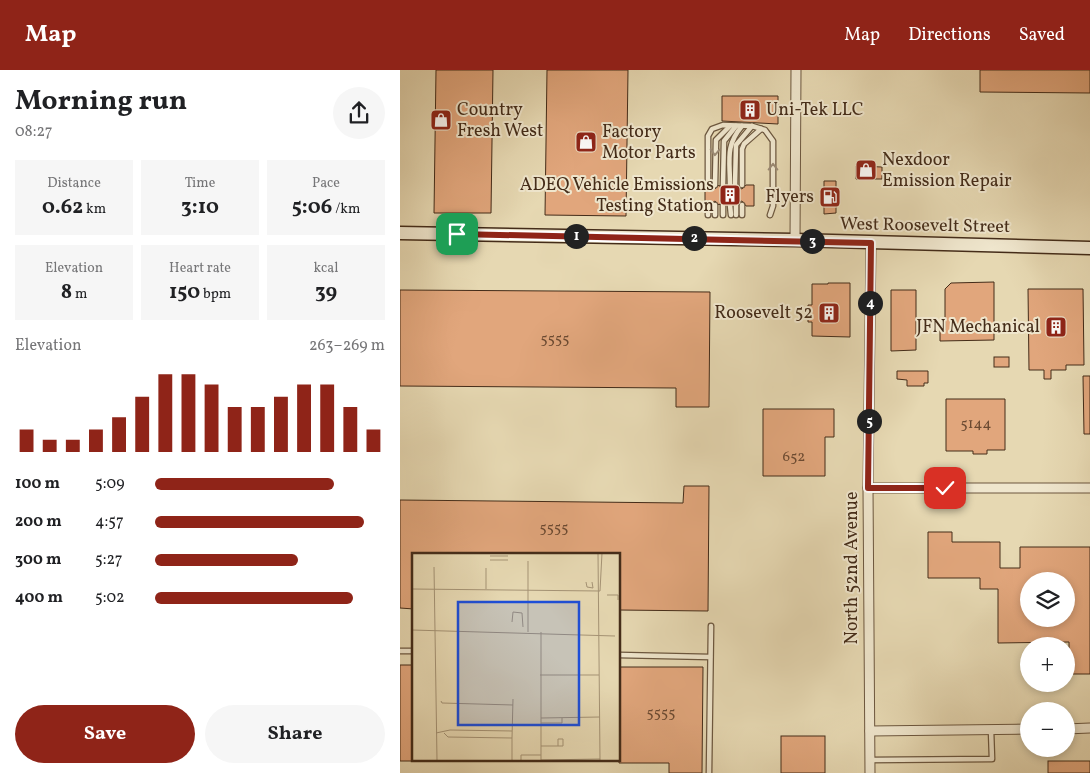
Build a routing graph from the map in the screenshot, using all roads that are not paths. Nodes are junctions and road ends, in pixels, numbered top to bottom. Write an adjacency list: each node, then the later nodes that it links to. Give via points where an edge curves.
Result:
1 (796, 70): 23 (street)
2 (730, 126): 3 (lane); 7 (lane, via 712,129 708,136); 8 (lane, one-way to 8, via 716,140)
3 (736, 126): 4 (lane); 9 (lane, via 724,141)
4 (742, 126): 5 (lane); 5 (lane, via 732,140 730,150 733,185 736,144)
5 (752, 126): 6 (lane)
6 (762, 129): 10 (lane, via 742,149); 21 (lane, one-way to 6, via 773,206 773,141)
7 (708, 185)
8 (715, 185)
9 (723, 185)
10 (742, 185)
11 (708, 205): 16 (lane)
12 (715, 205): 17 (lane)
13 (723, 205): 18 (lane)
14 (733, 205): 19 (lane)
15 (742, 206): 20 (lane)
16 (708, 214)
17 (715, 214)
18 (723, 215)
19 (733, 215)
20 (742, 215)
21 (770, 215)
22 (400, 233): 23 (street, West Roosevelt Street)
23 (794, 240): 24 (street, West Roosevelt Street)
24 (871, 243): 25 (street, West Roosevelt Street); 26 (street, North 52nd Avenue)
25 (1090, 248)
26 (868, 488): 27 (street); 35 (street, North 52nd Avenue)
27 (1090, 488)
28 (711, 626): 30 (lane)
29 (620, 655): 30 (lane)
30 (710, 657): 37 (lane)
31 (1075, 728): 32 (street)
32 (1090, 728)
33 (991, 729): 34 (street); 35 (street); 36 (lane, via 992,759)
34 (1020, 729)
35 (870, 731): 36 (street, North 52nd Avenue)
36 (870, 760): 38 (street, North 52nd Avenue)
37 (709, 773)
38 (870, 773)

